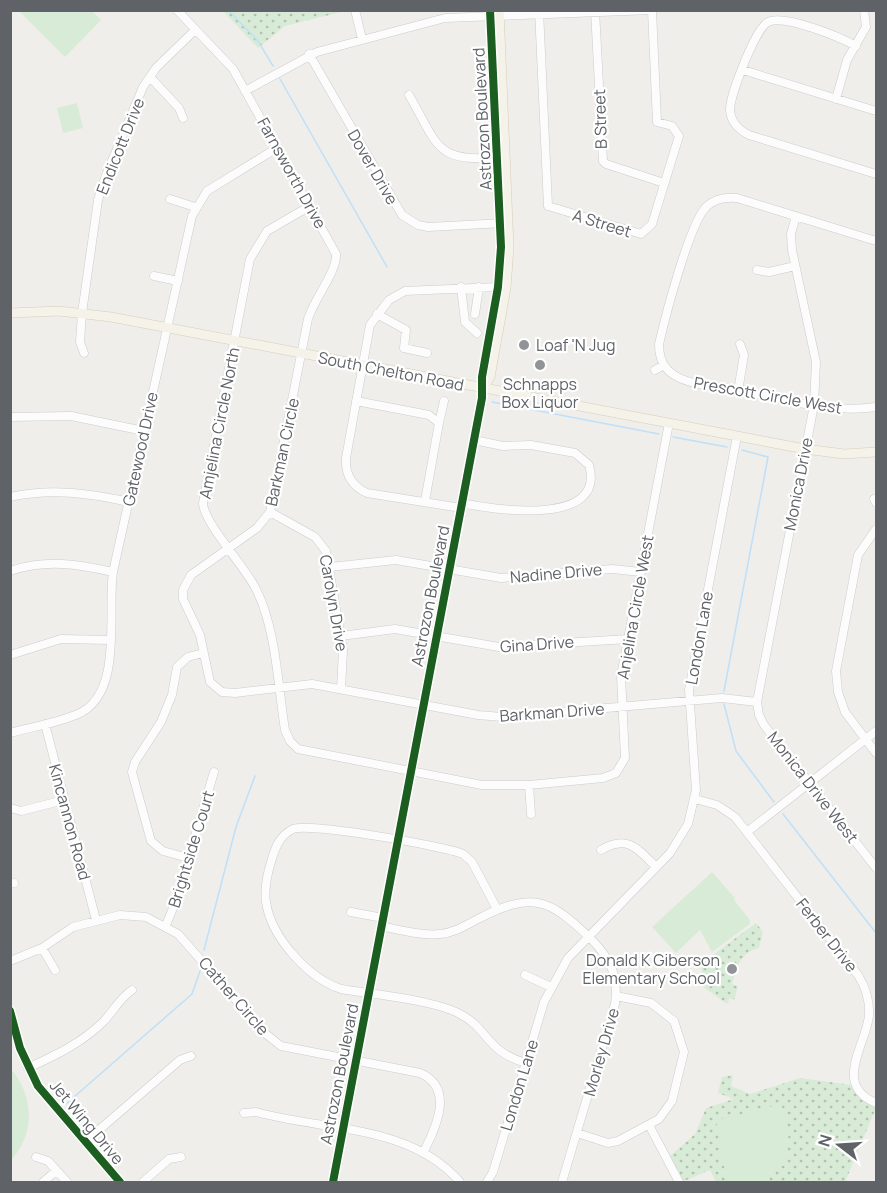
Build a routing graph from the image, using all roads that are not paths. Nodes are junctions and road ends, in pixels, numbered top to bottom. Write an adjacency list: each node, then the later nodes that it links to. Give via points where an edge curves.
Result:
1 (177, 10): 8 (street, Farnsworth Drive)
2 (355, 10): 9 (street)
3 (652, 10): 7 (street); 22 (street, A Street, via 657,122 678,132)
4 (864, 10): 10 (street, via 866,27)
5 (540, 11): 6 (street); 7 (street, via 548,15); 22 (street, A Street, via 548,206 641,234 652,224)
6 (495, 12): 9 (street, via 445,18); 20 (main road, Astrozon Boulevard); 20 (main road, Astrozon Boulevard, via 488,86)
7 (595, 12): 22 (street, B Street, via 603,164)
8 (195, 30): 13 (street, Endicott Drive); 14 (street, Farnsworth Drive, via 229,64)
9 (362, 39): 11 (street)
10 (856, 46): 12 (street, via 843,38 774,20 759,30); 16 (street)
11 (309, 54): 14 (street); 27 (street, Dover Drive, via 402,215 428,227)
12 (743, 70): 16 (street); 21 (street, via 731,103 730,124 749,135)
13 (150, 77): 18 (street, via 179,108); 37 (street, Endicott Drive, via 101,187)
14 (245, 90): 19 (street, Farnsworth Drive)
15 (410, 95): 20 (street, via 443,150 466,159)
16 (836, 99): 17 (street)
17 (876, 111)
18 (183, 118)
19 (277, 148): 24 (street, Farnsworth Drive); 25 (street, Gatewood Drive, via 216,183)
20 (501, 157): 27 (main road, Astrozon Boulevard)
21 (876, 174)
22 (664, 183)
23 (170, 199): 25 (street)
24 (310, 206): 42 (street, Amjelina Circle North, via 267,231 254,248); 46 (street, Farnsworth Drive, via 332,244 336,262 313,303)
25 (195, 207): 32 (street, Gatewood Drive)
26 (796, 216): 28 (street); 29 (street, Monica Drive, via 791,241); 47 (street, via 737,198 711,197 696,221 660,339 659,354)
27 (504, 223): 35 (main road, Astrozon Boulevard); 50 (main road, Astrozon Boulevard, via 506,288 490,377)
28 (876, 241)
29 (795, 266): 30 (street, via 769,272); 54 (street, Monica Drive, via 816,362)
30 (757, 270)
31 (154, 276): 32 (street)
32 (178, 281): 40 (street, Gatewood Drive)
33 (461, 287): 34 (street); 38 (street, via 405,291 389,300); 41 (street, via 465,322)
34 (479, 287): 35 (street); 39 (street)
35 (498, 287): 50 (main road, Astrozon Boulevard)
36 (10, 313): 37 (main road, South Chelton Road)
37 (82, 313): 40 (main road, South Chelton Road); 44 (street, Endicott Drive, via 80,342)
38 (378, 314): 45 (street, via 406,330 404,348); 48 (street, via 370,325)
39 (475, 314)
40 (167, 328): 42 (main road, South Chelton Road); 59 (street, Gatewood Drive)
41 (477, 333)
42 (234, 341): 46 (main road, South Chelton Road); 70 (street, Amjelina Circle North, via 203,508)
43 (740, 344): 51 (street, via 744,355)
44 (84, 352)
45 (427, 353)
46 (302, 354): 48 (main road, South Chelton Road); 68 (street, Barkman Circle)
47 (664, 365): 49 (street); 51 (street, Prescott Circle West, via 682,379)
48 (362, 366): 50 (main road, South Chelton Road); 52 (street)
49 (655, 370)
50 (483, 389): 58 (main road, South Chelton Road); 61 (main road, Astrozon Boulevard)
51 (738, 391): 54 (street, Prescott Circle West)
52 (356, 401): 57 (street, via 429,415); 65 (street, via 346,458 352,482 367,493)
53 (444, 401): 57 (street)
54 (814, 405): 55 (street, Prescott Circle West); 62 (street, Monica Drive)
55 (876, 407)
56 (10, 417): 59 (street, via 71,416)
57 (439, 423): 65 (street)
58 (669, 423): 60 (main road, South Chelton Road); 75 (street, Anjelina Circle West)
59 (144, 431): 66 (street, Gatewood Drive)
60 (737, 436): 62 (main road, South Chelton Road); 84 (street, London Lane)
61 (474, 440): 67 (main road, Astrozon Boulevard); 67 (street, via 575,453 589,465 590,482 581,500 570,505 505,511)
62 (805, 449): 63 (main road, South Chelton Road, via 844,454); 85 (street, Monica Drive)
63 (876, 452)
64 (10, 497): 66 (street, via 79,492)
65 (424, 501): 67 (street)
66 (129, 502): 74 (street, Gatewood Drive)
67 (461, 505): 72 (main road, Astrozon Boulevard)
68 (270, 512): 70 (street, Barkman Circle, via 257,528); 71 (street, Carolyn Drive, via 315,537 324,546)
69 (876, 529): 91 (street, via 858,555 836,672 845,712)
70 (229, 548): 80 (street, Barkman Circle, via 191,575 183,590); 82 (street, Amjelina Circle North, via 264,606)
71 (330, 567): 72 (street, Nadine Drive, via 385,560); 76 (street, Carolyn Drive)
72 (449, 568): 75 (street, Nadine Drive, via 507,578 612,568); 77 (main road, Astrozon Boulevard)
73 (10, 571): 74 (street, via 63,563)
74 (114, 572): 79 (street, Gatewood Drive)
75 (641, 572): 78 (street, Anjelina Circle West)
76 (340, 636): 77 (street, Gina Drive, via 395,629); 83 (street, Carolyn Drive, via 344,663)
77 (436, 636): 78 (street, Gina Drive, via 499,647); 86 (main road, Astrozon Boulevard)
78 (628, 639): 87 (street, Anjelina Circle West, via 620,683)
79 (110, 640): 81 (street, via 61,639); 88 (street, Gatewood Drive, via 107,679 96,700 78,714)
80 (203, 653): 82 (street, Barkman Circle, via 210,682 222,692); 104 (street, via 188,657 177,667 172,695 161,722 132,772 151,841 158,848)
81 (10, 655)
82 (279, 688): 83 (street, Barkman Drive, via 306,684); 94 (street, Anjelina Circle West, via 287,736 298,749)
83 (341, 689): 86 (street, Barkman Drive)
84 (689, 701): 85 (street, Barkman Drive, via 729,698); 87 (street, Barkman Drive); 97 (street, London Lane, via 697,769)
85 (756, 702): 95 (street, Monica Drive West, via 761,719)
86 (423, 705): 87 (street, Barkman Drive, via 502,717); 94 (main road, Astrozon Boulevard)
87 (621, 707): 96 (street, Anjelina Circle West, via 625,758 616,773 603,778)
88 (45, 724): 90 (street, Gatewood Drive); 98 (street, Kincannon Road)
89 (876, 731): 91 (street)
90 (10, 733)
91 (865, 739): 92 (street); 95 (street)
92 (876, 753)
93 (214, 772): 104 (street, Brightside Court)
94 (411, 772): 96 (street, Anjelina Circle West, via 473,784); 102 (main road, Astrozon Boulevard)
95 (810, 784): 101 (street); 106 (street, Monica Drive West)
96 (529, 785): 100 (street)
97 (695, 799): 101 (street, Ferber Drive, via 730,812); 105 (street, London Lane, via 684,833)
98 (64, 800): 99 (street, via 21,811); 109 (street, Kincannon Road)
99 (10, 808)
100 (531, 814)
101 (747, 832): 122 (street, Ferber Drive, via 858,975 868,998)
102 (398, 840): 107 (street, via 464,854); 110 (main road, Astrozon Boulevard); 119 (street, via 301,827 285,834 277,844 266,881 269,915 292,952 324,981)
103 (602, 850): 105 (street, via 612,844 630,844)
104 (188, 858): 111 (street, Brightside Court)
105 (657, 867): 112 (street, London Lane)
106 (876, 868)
107 (497, 909): 110 (street, Morley Drive, via 441,934 424,934); 112 (street, Morley Drive, via 518,903 550,906)
108 (351, 912): 110 (street, Morley Drive)
109 (96, 920): 111 (street, Cather Circle, via 135,915); 113 (street, Cather Circle, via 73,927)
110 (382, 922): 119 (main road, Astrozon Boulevard)
111 (166, 925): 125 (street, Cather Circle, via 185,940 276,1043)
112 (589, 937): 117 (street, London Lane, via 568,958); 120 (street, Morley Drive, via 609,960)
113 (42, 948): 114 (street, Cather Circle); 115 (street)
114 (10, 961)
115 (55, 970)
116 (525, 975): 117 (street)
117 (551, 987): 126 (street, London Lane)
118 (132, 990): 127 (street, via 83,1040)
119 (369, 994): 125 (main road, Astrozon Boulevard); 126 (street, via 460,1014 497,1050)
120 (616, 996): 130 (street, via 651,1003 674,1022 684,1052 669,1108); 132 (street, Morley Drive)
121 (10, 1011): 127 (main road, Jet Wing Drive)
122 (867, 1024): 123 (street); 128 (street, Ferber Drive, via 853,1075 861,1093)
123 (876, 1026)
124 (191, 1056): 133 (street, via 180,1060)
125 (355, 1062): 131 (main road, Astrozon Boulevard); 134 (street, Cather Circle, via 420,1073 432,1080 439,1090 440,1103 435,1129)
126 (526, 1063): 144 (street, London Lane)
127 (28, 1068): 133 (main road, Jet Wing Drive, via 45,1096)
128 (876, 1103)
129 (244, 1113): 131 (street, via 256,1112)
130 (649, 1125): 132 (street, via 608,1143); 146 (street)
131 (343, 1130): 134 (street, via 387,1138); 142 (main road, Astrozon Boulevard)
132 (577, 1133): 145 (street, Morley Drive)
133 (85, 1142): 140 (main road, Jet Wing Drive)
134 (423, 1153): 143 (street)
135 (36, 1157): 137 (street, via 48,1161)
136 (181, 1157): 141 (street, via 169,1159)
137 (56, 1171): 138 (street); 139 (street)
138 (43, 1182)
139 (67, 1182)
140 (120, 1182)
141 (143, 1182)
142 (333, 1182)
143 (460, 1182)
144 (488, 1182)
145 (562, 1182)
146 (679, 1182)

